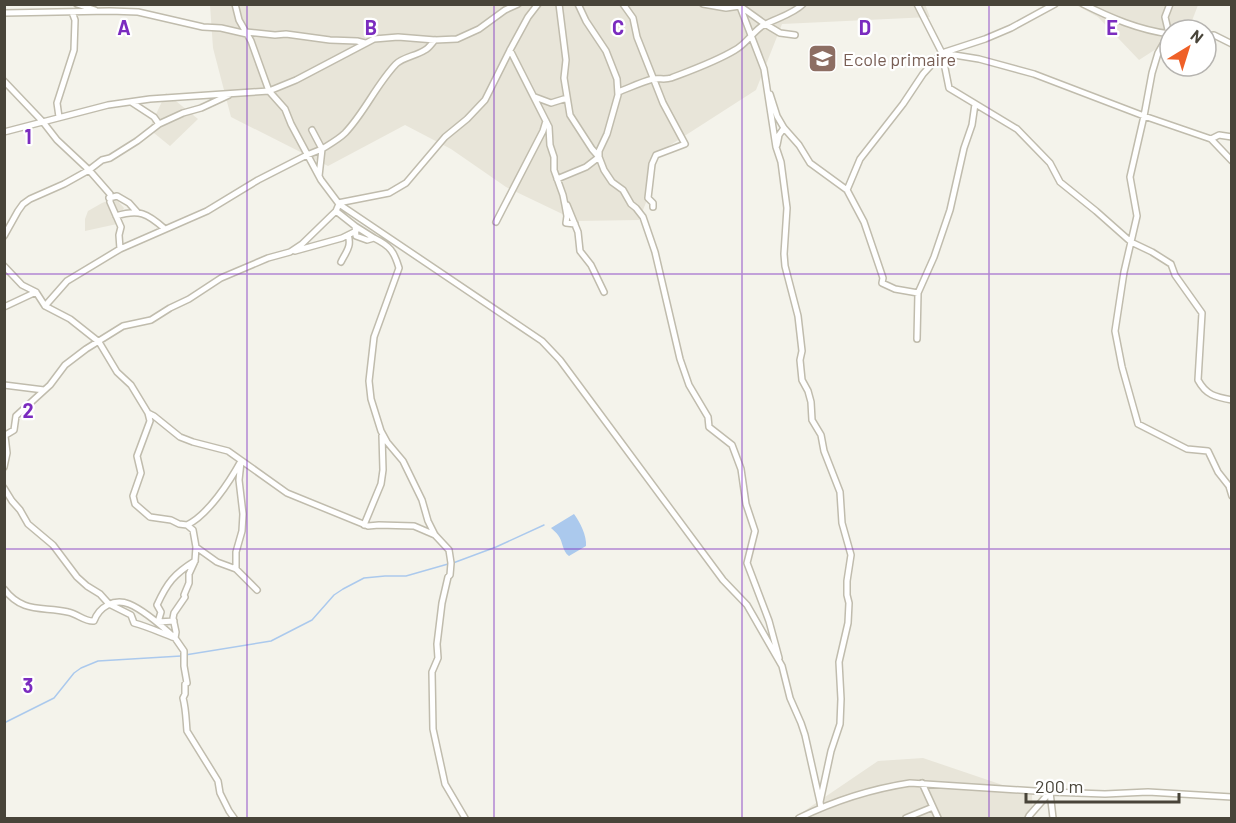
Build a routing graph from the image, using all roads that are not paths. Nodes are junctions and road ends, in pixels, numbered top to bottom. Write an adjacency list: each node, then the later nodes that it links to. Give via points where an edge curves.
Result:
1 (236, 4): 18 (street, via 238,20)
2 (519, 4): 23 (street, via 457,39)
3 (538, 4): 26 (street)
4 (559, 4): 36 (street)
5 (576, 4): 33 (street, via 606,51)
6 (623, 4): 29 (street, via 633,18)
7 (703, 4): 13 (street, via 726,8)
8 (803, 4): 17 (street)
9 (917, 4): 27 (street)
10 (1055, 4): 27 (street, via 1011,28)
11 (1083, 4): 19 (street)
12 (78, 5): 15 (street)
13 (740, 5): 17 (street); 21 (street)
14 (72, 12): 15 (street); 16 (street); 40 (street, via 74,50 57,103)
15 (102, 12): 18 (street, via 138,12)
16 (4, 13)
17 (765, 24): 20 (street, via 780,33); 21 (street)
18 (247, 33): 24 (street); 32 (street)
19 (1158, 33)
20 (795, 35)
21 (752, 36): 29 (street, via 720,58 669,79); 31 (street)
22 (1218, 37): 25 (street)
23 (435, 40): 24 (street, via 398,37); 50 (street, via 426,50 399,61 344,134)
24 (365, 43): 32 (street)
25 (1232, 44)
26 (510, 50): 35 (street); 59 (street, via 485,100 445,137 406,183 389,193)
27 (942, 53): 38 (street, via 949,88); 39 (street, via 1034,74); 57 (street, via 860,159)
28 (1158, 53): 39 (street)
29 (654, 79): 33 (street); 60 (street, via 685,144 656,155 648,198)
30 (4, 81): 42 (street)
31 (767, 86): 44 (street); 49 (street)
32 (269, 91): 34 (street); 51 (street, via 285,109)
33 (618, 92): 52 (street)
34 (233, 93): 37 (street); 43 (street)
35 (535, 97): 36 (street, via 551,103); 41 (street)
36 (567, 98): 52 (street, via 570,115)
37 (131, 102): 40 (street); 43 (street)
38 (975, 104): 70 (street, via 1017,129 1050,164 1060,182); 77 (street, via 950,210)
39 (1144, 116): 48 (street); 70 (street, via 1130,177 1137,216)
40 (59, 117): 42 (street)
41 (546, 121): 56 (street); 64 (street)
42 (43, 122): 46 (street); 54 (street)
43 (159, 124): 54 (street)
44 (784, 128): 49 (street); 57 (street, via 810,163)
45 (312, 130): 50 (street)
46 (4, 132)
47 (1232, 137): 48 (street, via 1219,135)
48 (1211, 139): 53 (street)
49 (776, 147): 108 (street, via 787,208 785,266 798,316 802,380 811,402 812,420 840,492 842,523 851,555 848,623 839,662 840,723)
50 (322, 149): 51 (street); 55 (street)
51 (307, 155): 55 (street); 66 (street, via 207,211)
52 (599, 157): 56 (street); 104 (street, via 612,182 643,217 688,385 708,417 709,427 732,445 741,469 755,531 747,563)
53 (1232, 161)
54 (89, 170): 58 (street, via 110,194); 68 (street, via 23,204)
55 (319, 176): 59 (street)
56 (557, 179): 76 (street, via 566,223 575,224 580,251)
57 (847, 190): 77 (street, via 864,222 882,283)
58 (109, 198): 62 (street, via 117,196); 63 (street)
59 (339, 203): 61 (street); 65 (street)
60 (653, 207)
61 (336, 211): 67 (street); 72 (street)
62 (137, 212): 63 (street); 66 (street)
63 (116, 216): 71 (street, via 121,227)
64 (496, 222)
65 (368, 223): 67 (street); 104 (street, via 554,353 723,580 747,605)
66 (165, 229): 71 (street)
67 (355, 229): 69 (street); 86 (street, via 387,244 399,268 374,337 369,381)
68 (4, 236)
69 (346, 236): 72 (street); 73 (street, via 349,248)
70 (1131, 242): 84 (street, via 1171,264 1202,313 1198,380 1215,397); 91 (street, via 1115,331 1138,424 1187,449 1208,451)
71 (120, 249): 78 (street, via 67,281)
72 (290, 252): 81 (street, via 221,278 151,320 123,326)
73 (341, 262)
74 (4, 266): 75 (street, via 22,285)
75 (36, 292): 78 (street); 79 (street)
76 (604, 292)
77 (918, 293): 80 (street)
78 (45, 306): 81 (street, via 70,319)
79 (4, 308)
80 (917, 339)
81 (99, 342): 83 (street, via 65,365); 85 (street)
82 (4, 385): 83 (street)
83 (44, 390): 87 (street, via 16,416 14,430)
84 (1232, 400)
85 (148, 413): 88 (street, via 180,437 228,451); 92 (street, via 150,422 137,456 141,472 133,496 135,504 150,518)
86 (381, 430): 93 (street, via 381,484); 94 (street, via 403,461)
87 (5, 436): 89 (street)
88 (241, 460): 92 (street, via 228,484 196,521); 93 (street, via 287,493); 97 (street, via 243,514)
89 (4, 468)
90 (4, 488): 100 (street, via 28,524 53,545 77,577)
91 (1232, 496)
92 (187, 525): 95 (street, via 193,530)
93 (364, 525): 94 (street, via 414,526)
94 (435, 535): 112 (street, via 449,550 451,563 436,644 438,658 432,672 433,729 445,784)
95 (196, 547): 96 (street); 97 (street, via 217,562)
96 (195, 561): 101 (street); 102 (street, via 180,570 168,585 157,605 161,612)
97 (236, 569): 99 (street)
98 (4, 589): 100 (street, via 20,604 67,612 88,622 94,621 97,613)
99 (257, 590)
100 (109, 604): 102 (street, via 127,603); 103 (street, via 131,615 134,624)
101 (174, 621): 102 (street); 103 (street)
102 (158, 622): 103 (street)
103 (176, 638): 111 (street, via 184,651 187,731 218,781)
104 (782, 666): 108 (street, via 801,723)
105 (922, 783): 106 (street); 108 (street, via 886,786); 109 (street)
106 (1050, 792): 107 (street); 116 (street); 117 (street)
107 (1232, 797)
108 (820, 805): 110 (street)
109 (933, 807): 114 (street); 115 (street)
110 (809, 816): 113 (street)
111 (234, 819)
112 (465, 819)
113 (799, 819)
114 (906, 819)
115 (938, 819)
116 (1028, 819)
117 (1053, 819)

